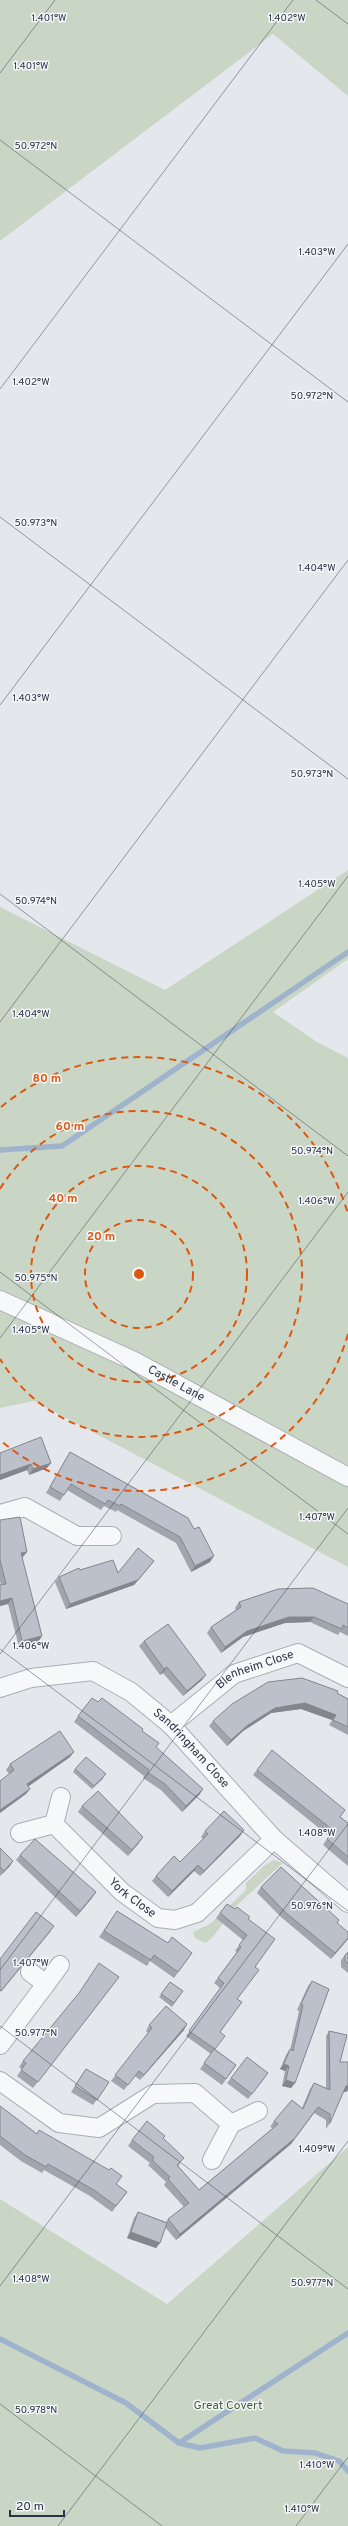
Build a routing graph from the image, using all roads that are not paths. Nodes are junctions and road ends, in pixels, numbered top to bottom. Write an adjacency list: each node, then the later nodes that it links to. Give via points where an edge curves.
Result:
1 (0, 1300): 2 (street, Castle Lane, via 134,1361)
2 (348, 1477)
3 (0, 1514): 4 (street, via 25,1507 77,1536)
4 (112, 1536)
5 (348, 1678): 7 (street, Blenheim Close, via 298,1653 234,1674)
6 (0, 1688): 7 (street, Sandringham Close, via 31,1678 93,1671 131,1692)
7 (171, 1725): 11 (street, Sandringham Close)
8 (61, 1797): 9 (street)
9 (54, 1824): 10 (street); 11 (street, York Close, via 122,1892 158,1918 175,1920 197,1913)
10 (20, 1833)
11 (274, 1839): 12 (street, Sandringham Close)
12 (348, 1903)
13 (60, 1965): 15 (street)
14 (30, 1972): 15 (street)
15 (46, 1984): 16 (street)
16 (0, 2045)
17 (0, 2081): 19 (street, via 59,2123 100,2128 153,2094 195,2093)
18 (258, 2111): 19 (street)
19 (231, 2124): 20 (street)
20 (212, 2160)

